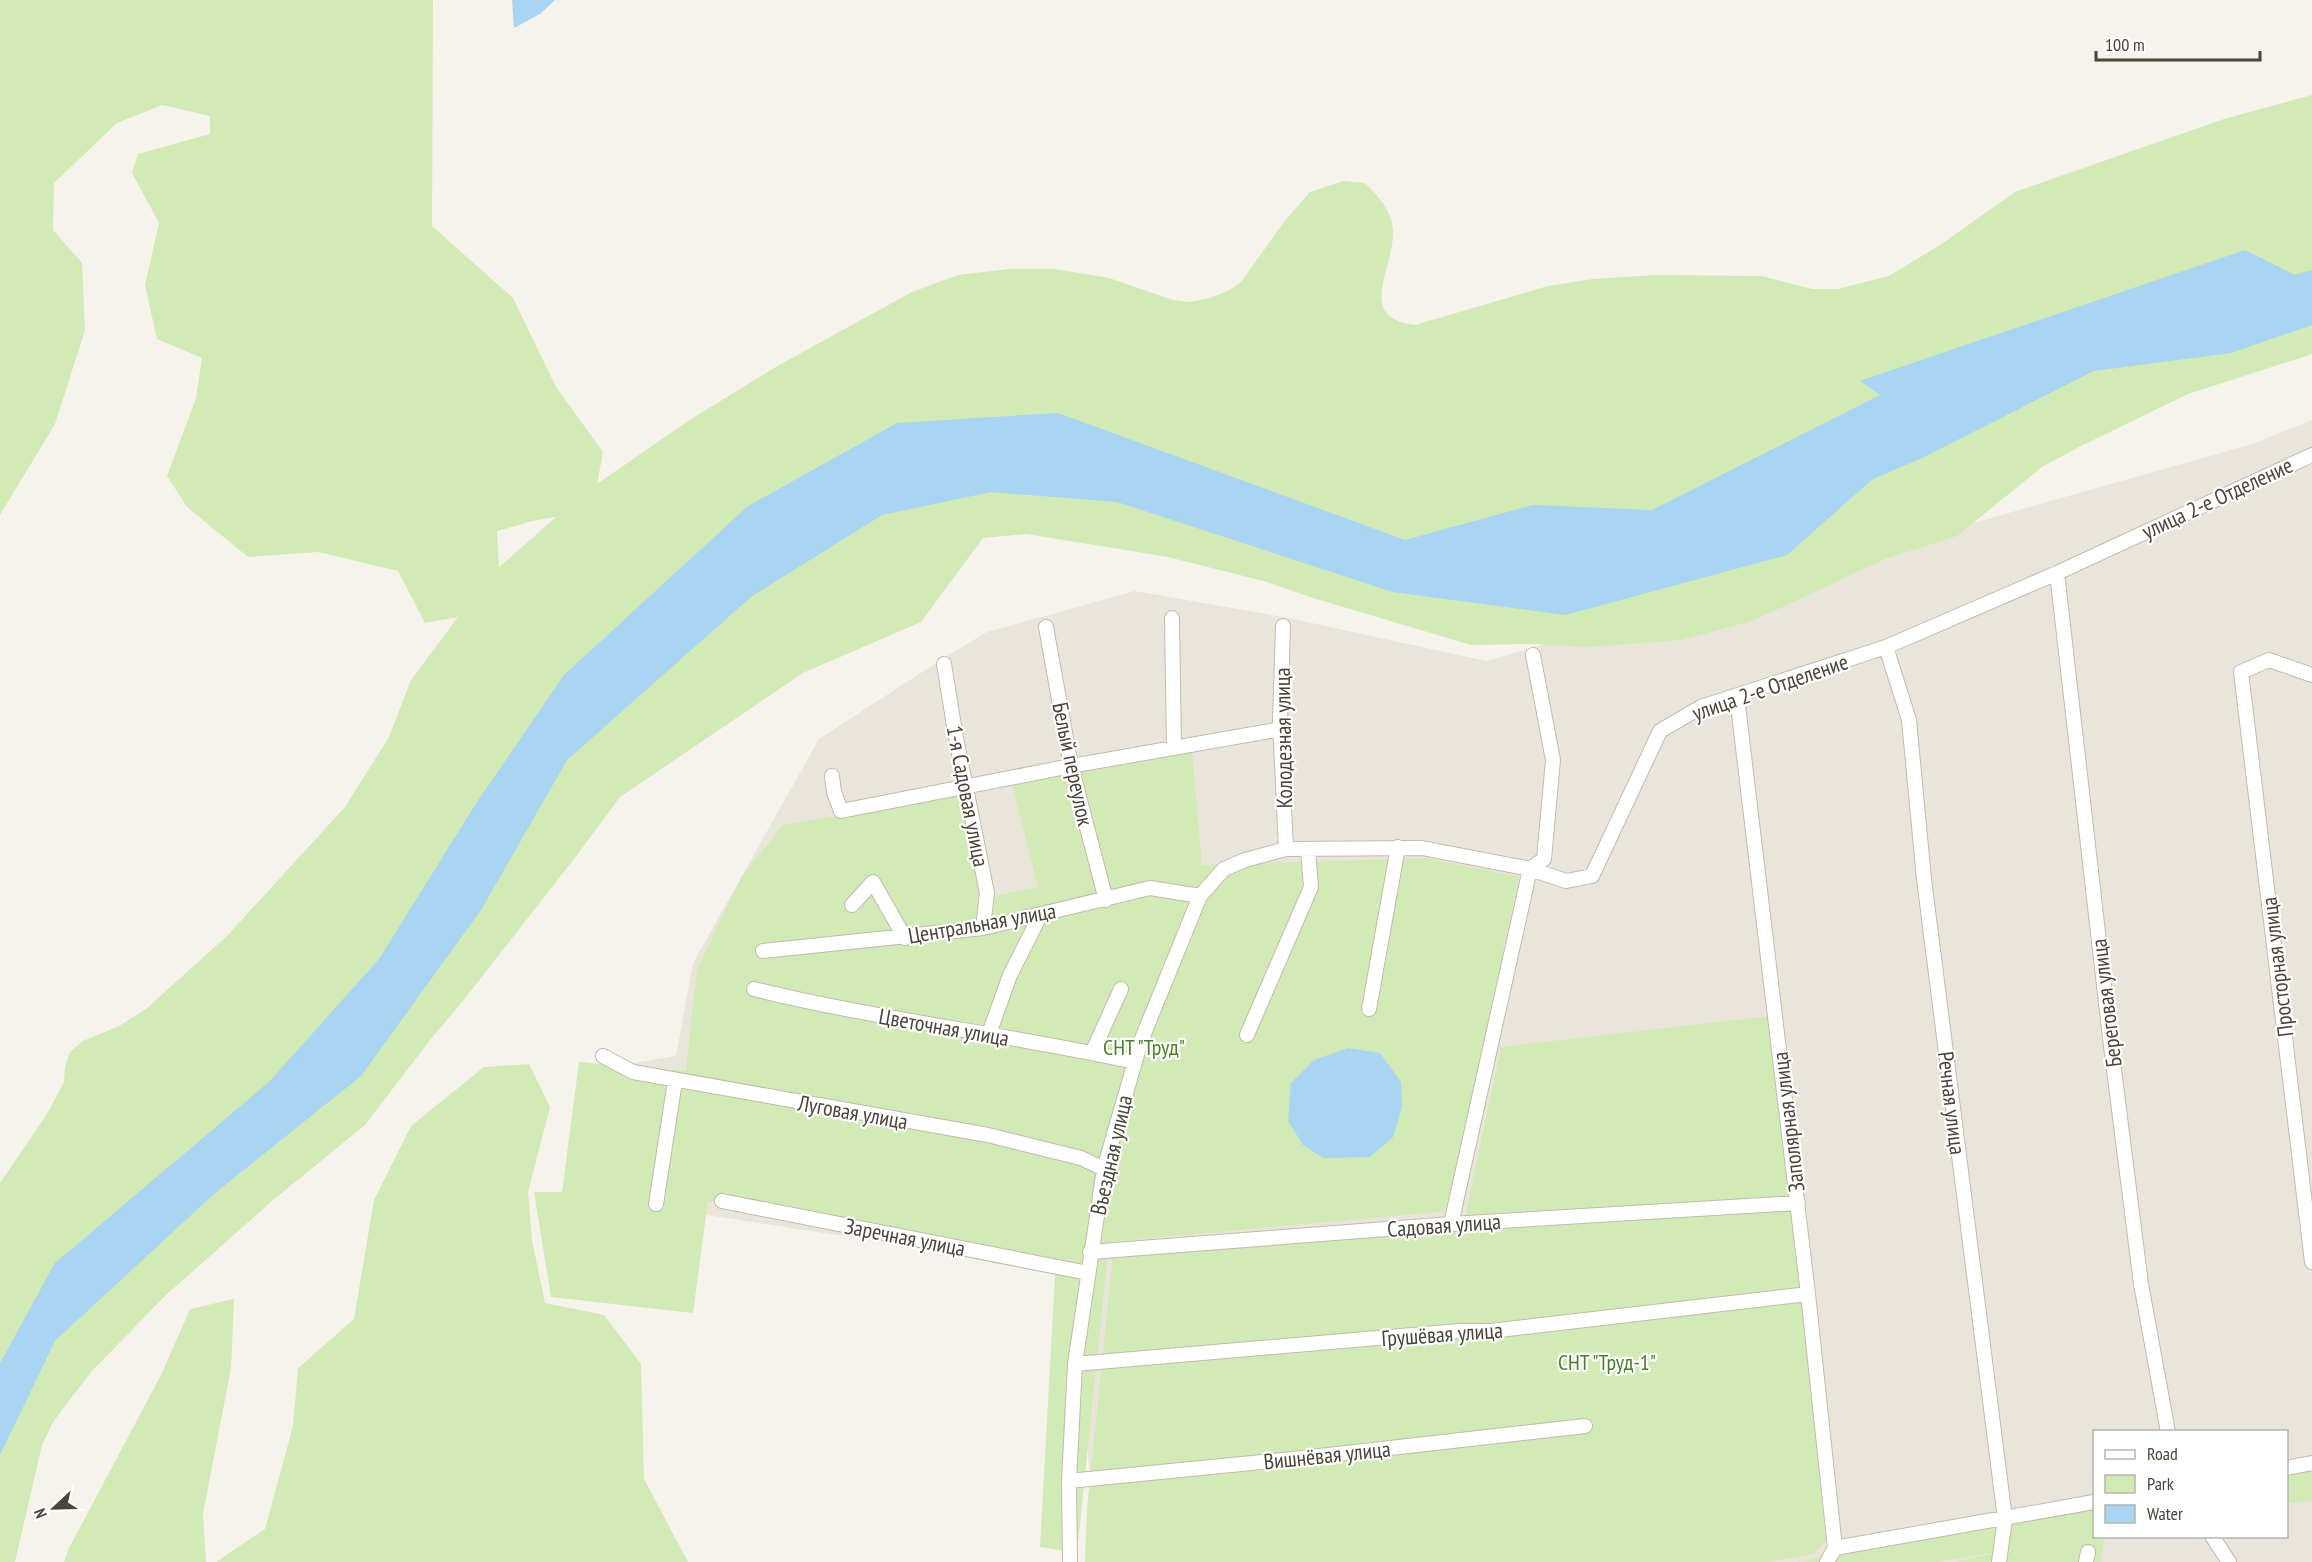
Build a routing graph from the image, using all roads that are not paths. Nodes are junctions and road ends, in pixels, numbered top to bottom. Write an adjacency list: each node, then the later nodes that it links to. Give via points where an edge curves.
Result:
1 (2312, 454): 2 (street, улица 2-е Отделение)
2 (2057, 573): 6 (street, улица 2-е Отделение); 47 (street, Береговая улица, via 2141,1284)
3 (1172, 618): 12 (street)
4 (1283, 626): 11 (street, Колодезная улица)
5 (1046, 627): 13 (street, Белый переулок)
6 (1886, 647): 10 (street, улица 2-е Отделение); 52 (street, Речная улица, via 1909,720 1924,879)
7 (1533, 655): 19 (street, via 1553,760 1544,859)
8 (944, 664): 15 (street, 1-я Садовая улица)
9 (2312, 675): 42 (street, Просторная улица, via 2269,660 2241,672)
10 (1737, 697): 19 (street, улица 2-е Отделение, via 1701,707 1660,731 1592,876 1566,881); 38 (street, Заполярная улица)
11 (1281, 729): 12 (street); 17 (street, Колодезная улица)
12 (1174, 748): 13 (street)
13 (1071, 766): 15 (street); 21 (street, Белый переулок)
14 (832, 776): 15 (street, via 842,811)
15 (966, 786): 24 (street, 1-я Садовая улица, via 987,893)
16 (1398, 847): 18 (street, улица 2-е Отделение); 19 (street, улица 2-е Отделение); 29 (street)
17 (1286, 849): 18 (street, улица 2-е Отделение); 20 (street, Въездная улица, via 1224,869)
18 (1308, 850): 31 (street, via 1311,887)
19 (1530, 869): 40 (street)
20 (1200, 896): 21 (street, Центральная улица, via 1150,888); 34 (street, Въездная улица)
21 (1106, 900): 23 (street, Центральная улица)
22 (852, 905): 25 (street, via 873,882)
23 (1041, 914): 24 (street, Центральная улица); 30 (street, via 1010,975)
24 (983, 928): 25 (street, Центральная улица)
25 (905, 938): 26 (street, Центральная улица)
26 (762, 951)
27 (753, 989): 30 (street, Цветочная улица, via 819,1005)
28 (1121, 989): 32 (street)
29 (1370, 1009)
30 (989, 1034): 32 (street, Цветочная улица)
31 (1247, 1035)
32 (1092, 1053): 34 (street, Цветочная улица)
33 (603, 1056): 35 (street, Луговая улица, via 633,1072)
34 (1135, 1062): 36 (street, Въездная улица)
35 (675, 1081): 36 (street, Луговая улица, via 988,1135 1081,1158); 39 (street)
36 (1104, 1169): 41 (street, Въездная улица)
37 (722, 1201): 43 (street, Заречная улица)
38 (1798, 1203): 40 (street, Садовая улица); 44 (street, Заполярная улица)
39 (656, 1204)
40 (1451, 1224): 41 (street, Садовая улица)
41 (1090, 1252): 43 (street, Въездная улица)
42 (2312, 1262)
43 (1088, 1273): 45 (street, Въездная улица)
44 (1808, 1294): 45 (street, Грушёвая улица, via 1491,1331); 54 (street, Заполярная улица)
45 (1075, 1364): 50 (street, Въездная улица)
46 (1585, 1425): 50 (street, Вишнёвая улица)
47 (2168, 1430)
48 (2312, 1463): 49 (street)
49 (2288, 1468)
50 (1069, 1481): 55 (street, Въездная улица)
51 (2093, 1502): 52 (street)
52 (2005, 1519): 54 (street); 57 (street, Речная улица)
53 (2213, 1538): 58 (street)
54 (1835, 1548): 56 (street)
55 (1070, 1562)
56 (1827, 1562)
57 (1999, 1562)
58 (2229, 1562)

